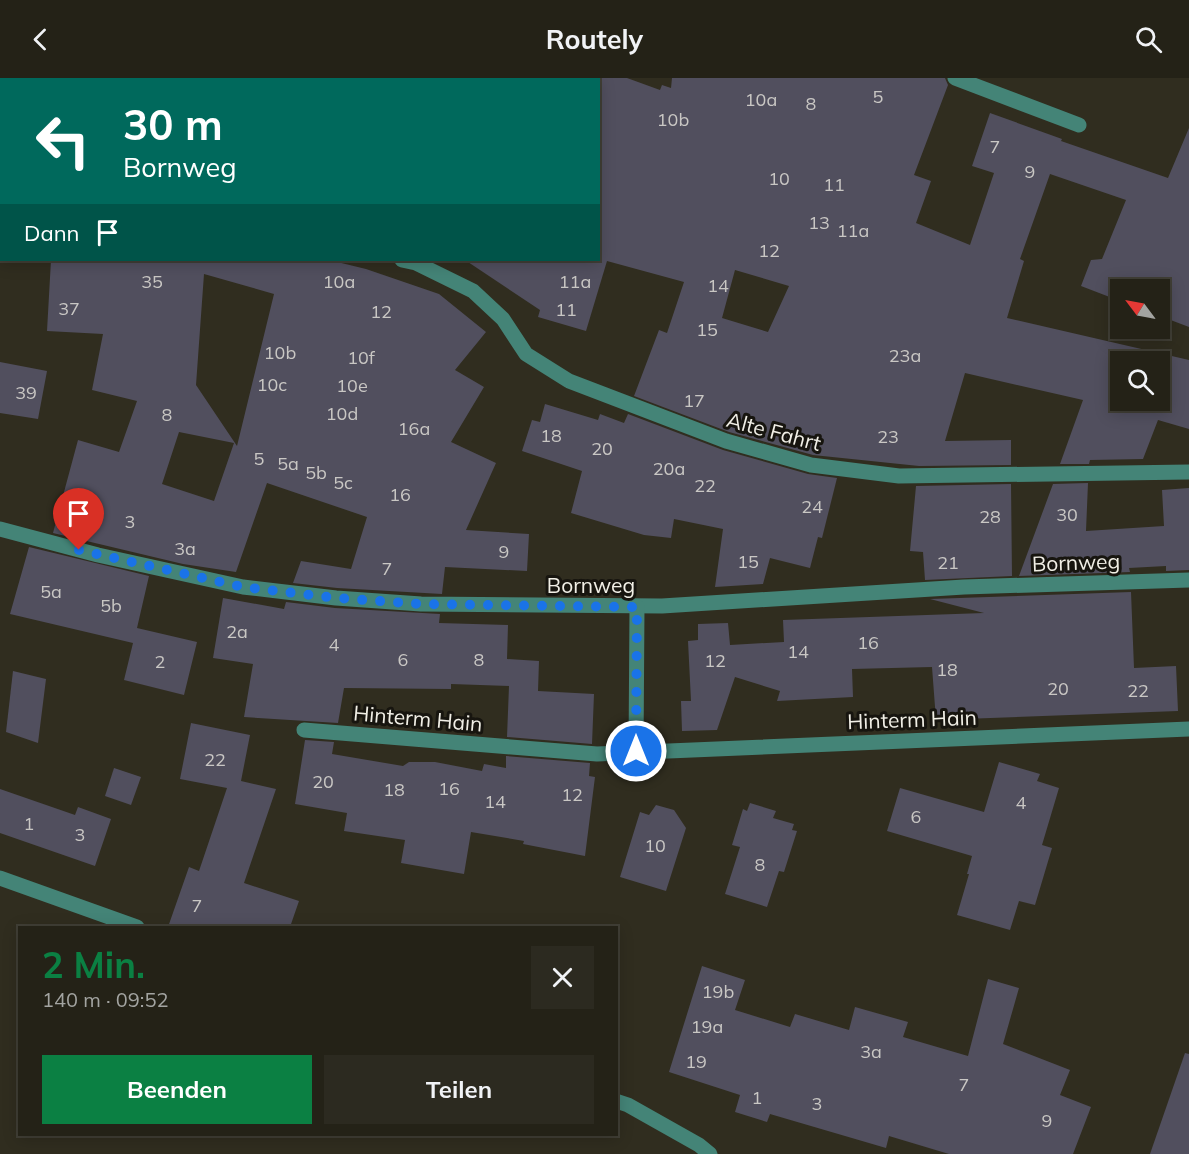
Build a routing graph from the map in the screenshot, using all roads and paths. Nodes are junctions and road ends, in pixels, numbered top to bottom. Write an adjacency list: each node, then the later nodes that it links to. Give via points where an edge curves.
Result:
1 (955, 78): 2 (street)
2 (1078, 125)
3 (407, 261): 4 (street, Alte Fahrt, via 473,291 503,319 526,354 569,381 726,441 810,465 899,476)
4 (1189, 472)
5 (0, 530): 7 (street, Bornweg, via 243,587 421,604)
6 (1189, 580): 7 (street, Bornweg, via 964,587)
7 (637, 607): 10 (street)
8 (1189, 729): 10 (street, Hinterm Hain)
9 (304, 730): 10 (street, Hinterm Hain, via 597,754)
10 (636, 751)
11 (0, 878): 12 (street)
12 (134, 926)
13 (618, 1102): 14 (street, via 699,1144)
14 (710, 1154)

